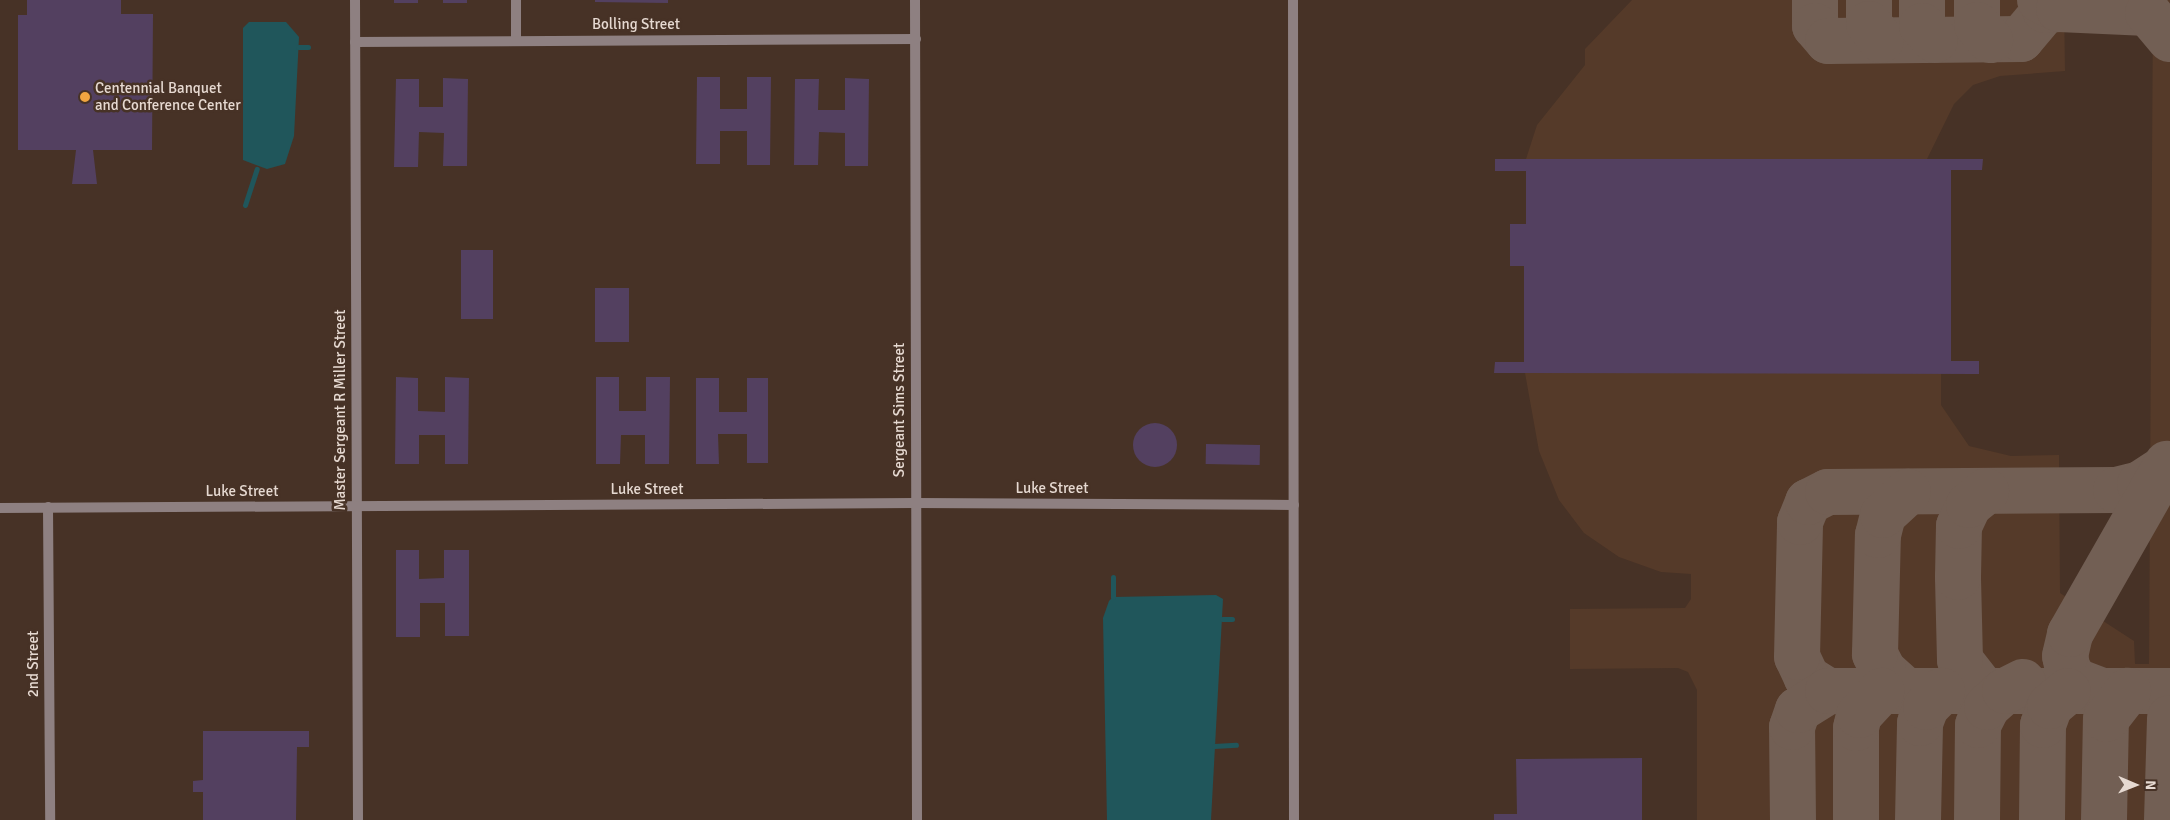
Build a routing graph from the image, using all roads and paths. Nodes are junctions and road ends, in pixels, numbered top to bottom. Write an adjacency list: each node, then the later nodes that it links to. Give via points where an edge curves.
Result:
1 (355, 0): 7 (street, Master Sergeant R Miller Street)
2 (516, 0): 6 (street)
3 (916, 0): 5 (street, Sergeant Sims Street)
4 (1294, 0): 9 (street)
5 (916, 39): 6 (street, Bolling Street); 8 (street, Sergeant Sims Street)
6 (516, 41): 7 (street, Bolling Street)
7 (355, 42): 11 (street, Master Sergeant R Miller Street)
8 (915, 503): 9 (street, Luke Street); 11 (street, Luke Street); 15 (street, Sergeant Sims Street)
9 (1294, 505): 16 (street)
10 (48, 507): 11 (street, Luke Street); 12 (street, Luke Street); 13 (street, 2nd Street)
11 (357, 507): 14 (street, Master Sergeant R Miller Street)
12 (0, 508)
13 (50, 820)
14 (358, 820)
15 (917, 820)
16 (1294, 820)

